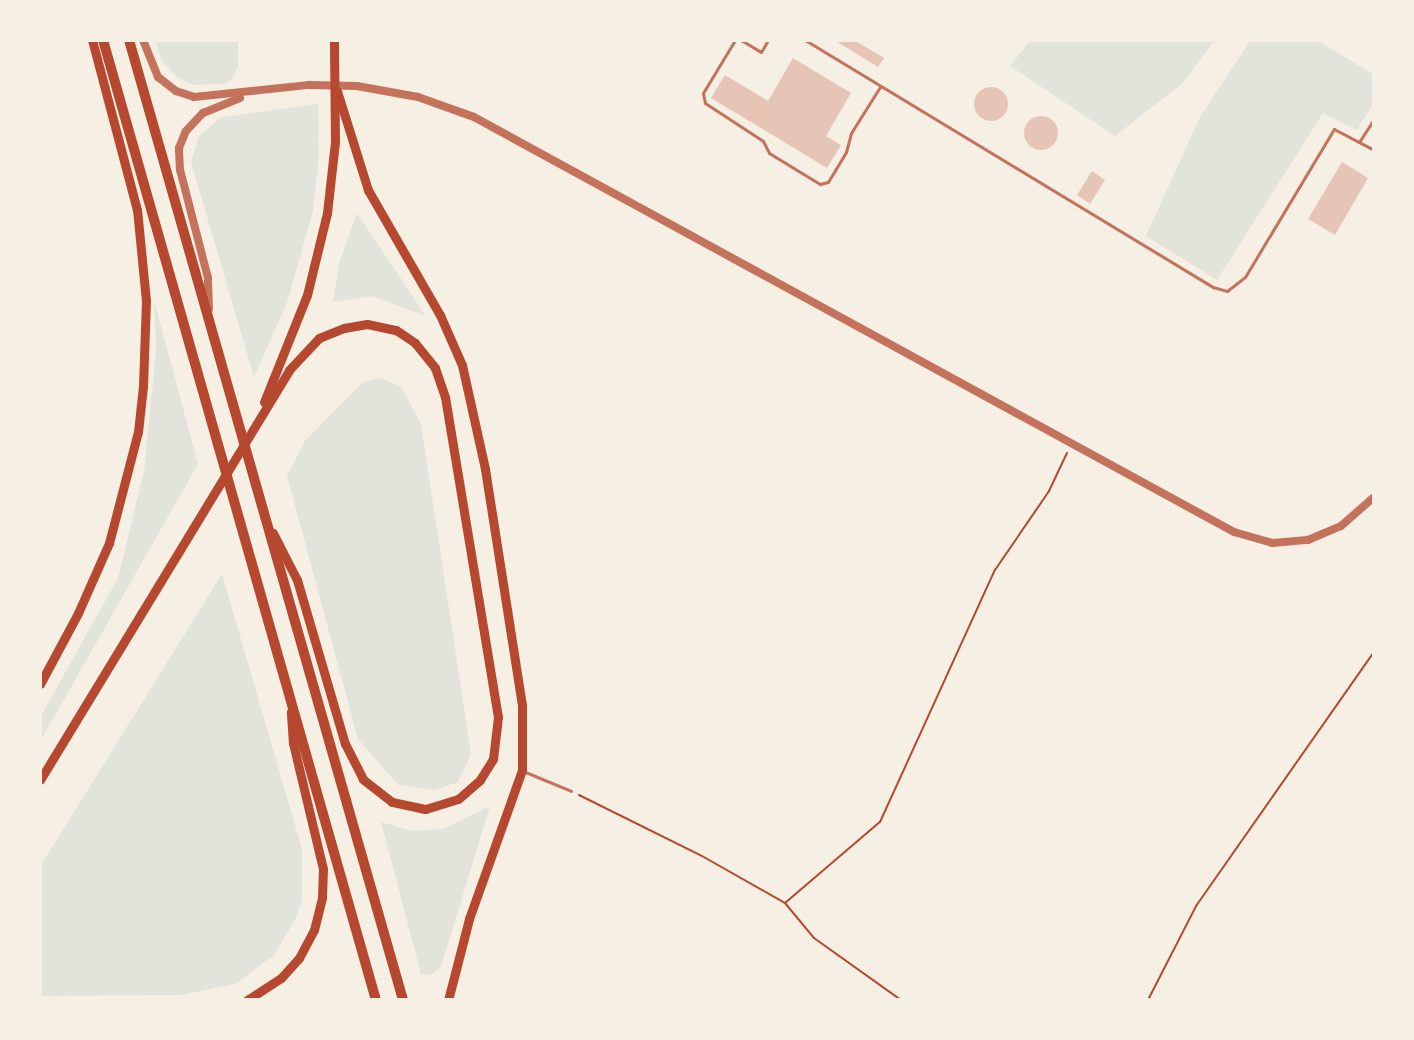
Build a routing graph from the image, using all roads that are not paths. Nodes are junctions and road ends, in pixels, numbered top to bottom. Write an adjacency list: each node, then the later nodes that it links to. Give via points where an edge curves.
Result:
1 (92, 40): 20 (main road, via 139,219 146,302 143,386 138,432 109,543)
2 (103, 40): 21 (highway)
3 (129, 40): 16 (highway)
4 (143, 40): 12 (street, via 154,71 176,91 205,98)
5 (735, 40): 10 (lane, via 703,93 705,103 763,141 769,153 820,184 828,182 846,152 851,132)
6 (741, 40): 7 (lane, via 761,52)
7 (768, 40)
8 (805, 40): 10 (lane)
9 (334, 41): 11 (main road)
10 (880, 87): 14 (lane, via 1213,287 1227,291 1245,277 1334,129)
11 (337, 91): 17 (main road, via 327,213 313,271 275,378); 22 (main road, via 351,145 373,200 440,315 462,365 485,469 522,705)
12 (253, 93): 16 (street, via 203,113 186,131 179,148 180,170 208,278); 18 (street, via 309,85 377,87 474,117 1234,532 1272,543 1308,540 1355,516)
13 (1374, 119): 14 (lane)
14 (1359, 142): 15 (lane)
15 (1374, 150)
16 (209, 322): 19 (highway)
17 (249, 434): 19 (main road, via 309,347 333,332 355,325 396,330 424,351 435,368 445,397 460,473 498,717 497,745 490,764 480,780 458,799 425,808 404,806 372,788 356,770 297,580); 23 (main road)
18 (1374, 497)
19 (267, 521): 27 (highway)
20 (40, 684)
21 (289, 686): 25 (main road, via 293,743 323,869 322,897 314,930 299,958 281,978); 26 (highway)
22 (522, 770): 24 (lane); 28 (main road, via 469,919)
23 (40, 780)
24 (571, 791)
25 (248, 999)
26 (375, 999)
27 (403, 999)
28 (448, 999)

